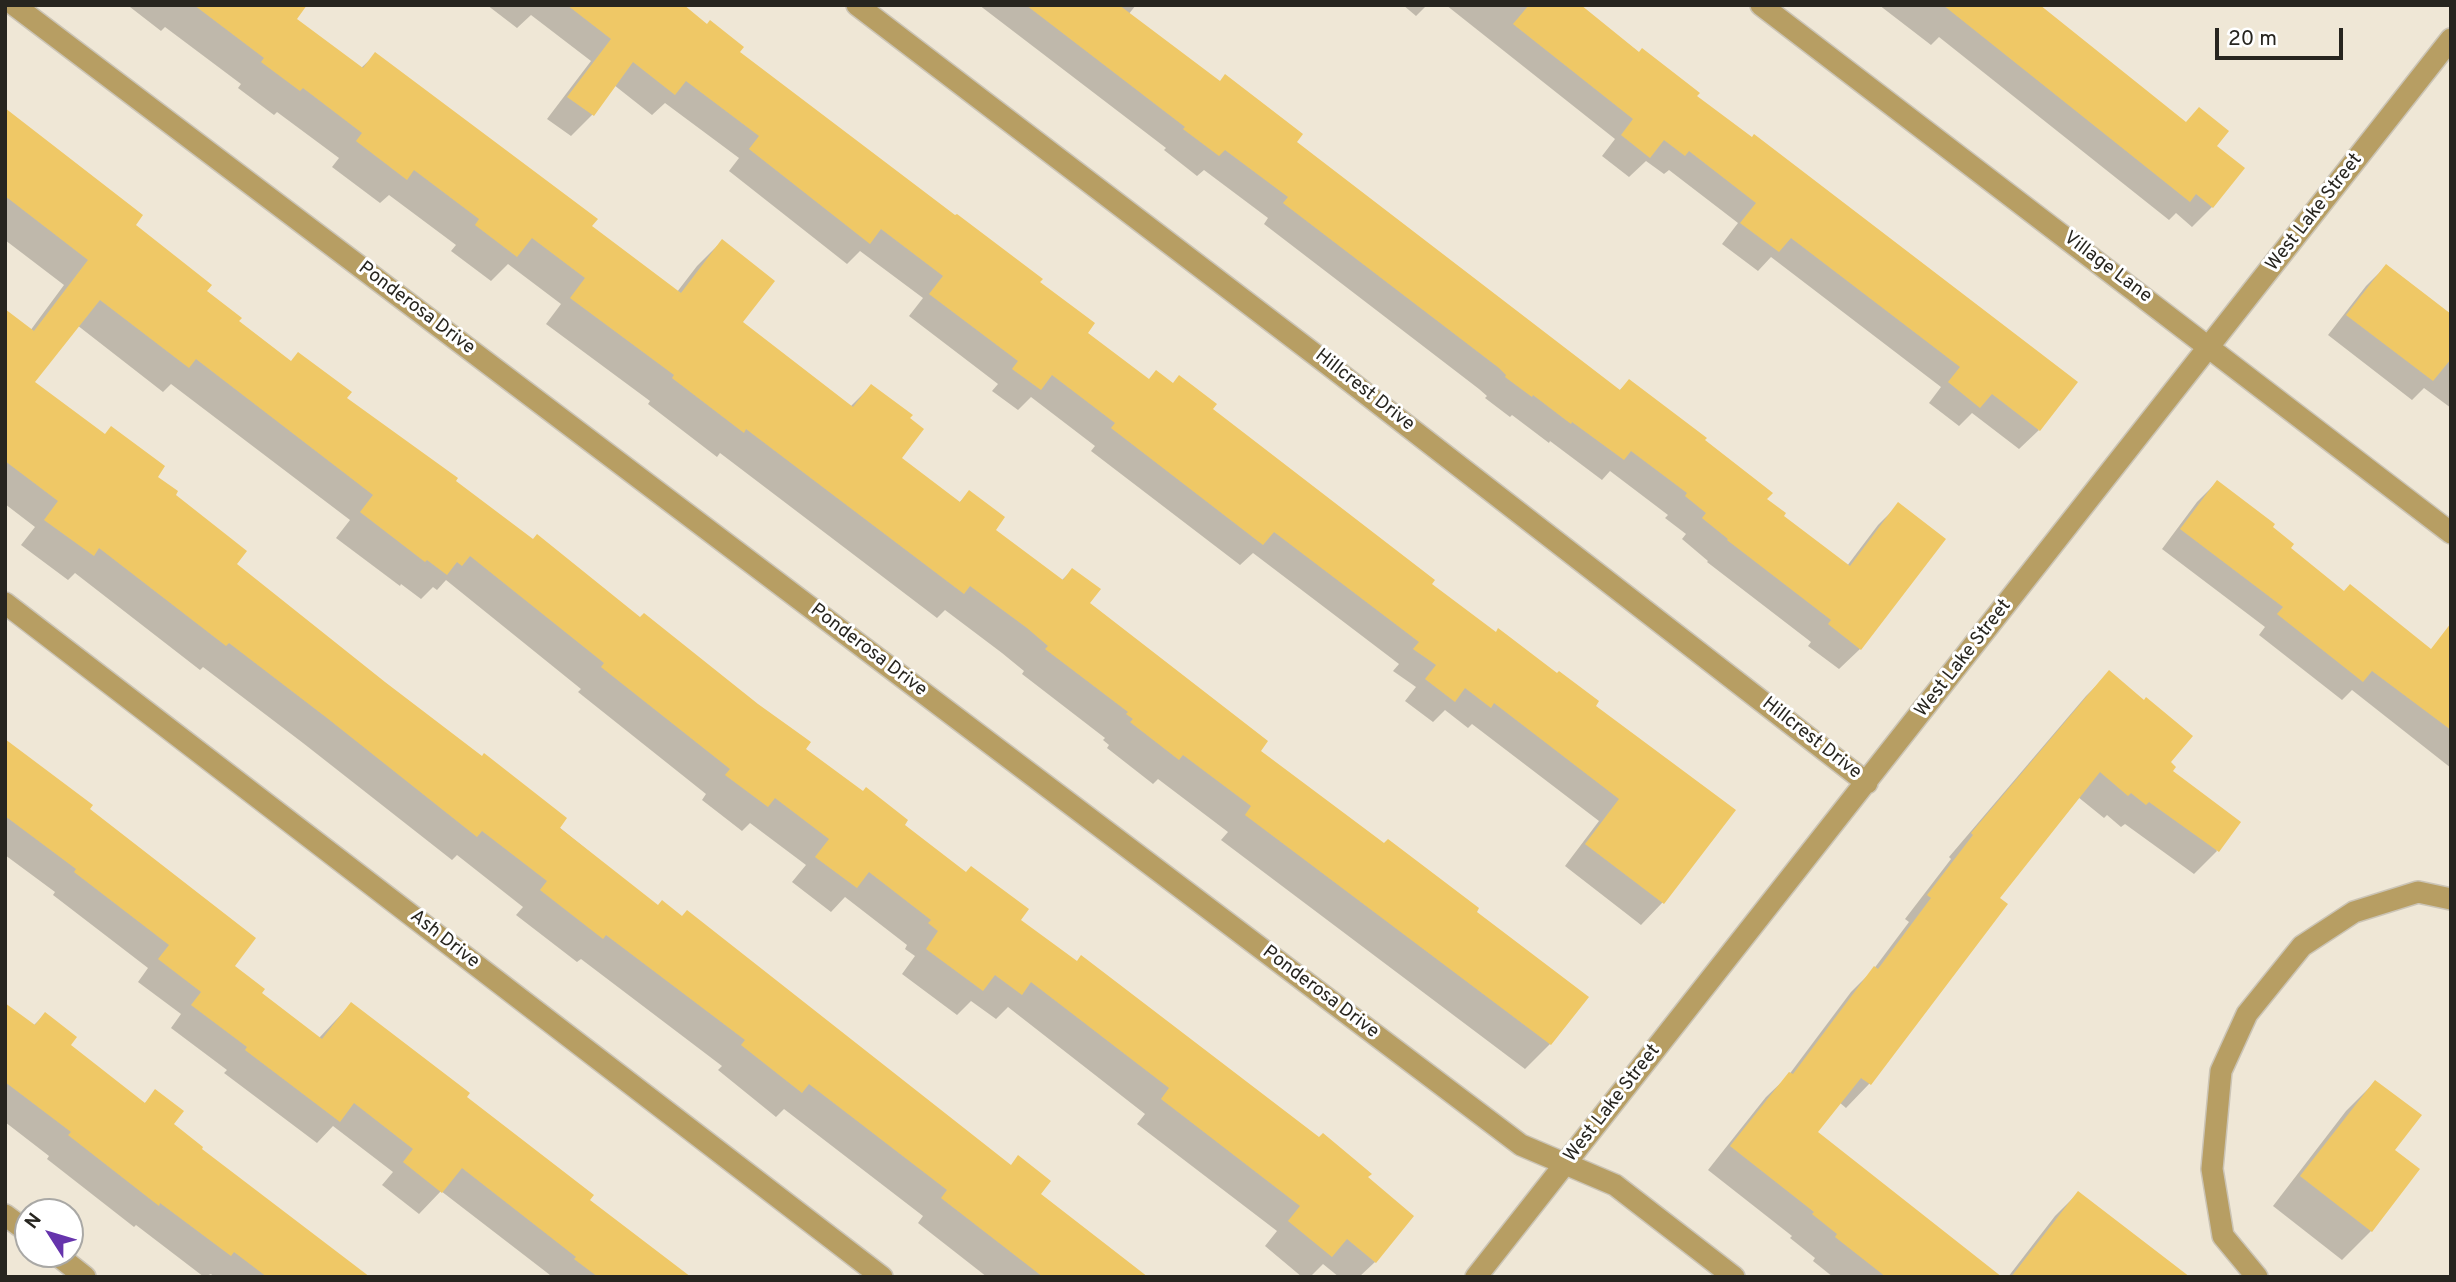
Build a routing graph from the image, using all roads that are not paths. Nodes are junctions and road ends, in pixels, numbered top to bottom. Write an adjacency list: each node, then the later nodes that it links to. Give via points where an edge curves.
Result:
1 (14, 5): 10 (street, Ponderosa Drive, via 1521,1145)
2 (857, 5): 8 (street, Hillcrest Drive)
3 (1761, 5): 5 (street, Village Lane)
4 (2451, 39): 5 (street, West Lake Street)
5 (2210, 347): 6 (street, Village Lane); 8 (street, West Lake Street)
6 (2451, 533)
7 (5, 603): 11 (street, Ash Drive)
8 (1867, 783): 10 (street, West Lake Street)
9 (2451, 899): 14 (street, via 2418,892 2354,912 2302,946 2247,1014 2221,1071 2212,1169 2222,1236)
10 (1566, 1164): 12 (street, West Lake Street); 13 (street, Ponderosa Drive, via 1615,1185)
11 (882, 1277)
12 (1476, 1277)
13 (1734, 1277)
14 (2257, 1277)

